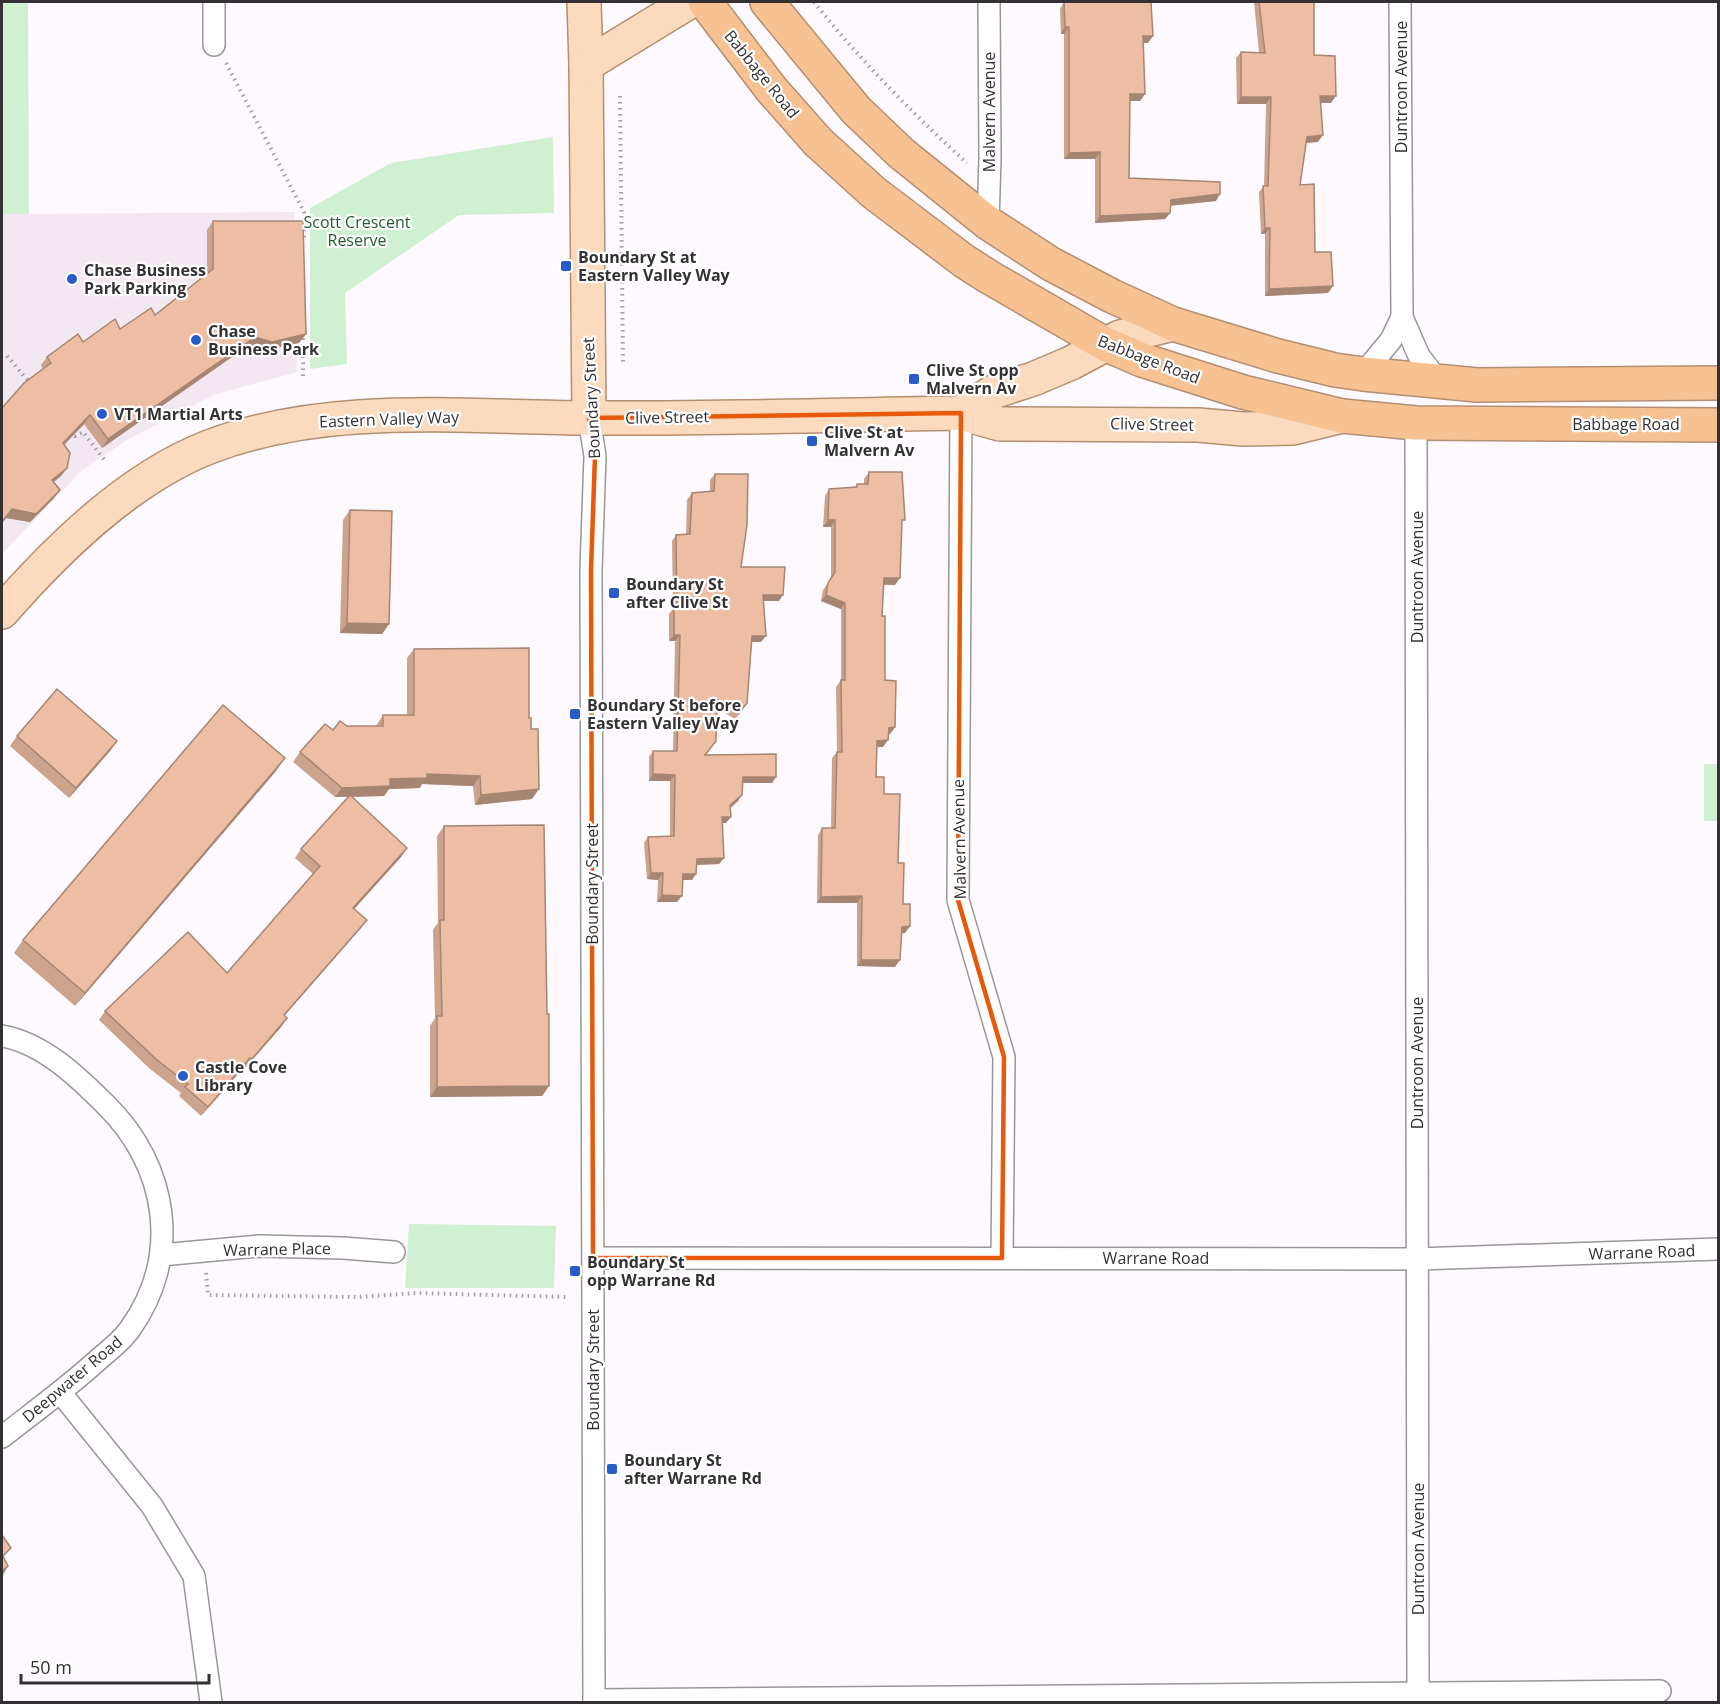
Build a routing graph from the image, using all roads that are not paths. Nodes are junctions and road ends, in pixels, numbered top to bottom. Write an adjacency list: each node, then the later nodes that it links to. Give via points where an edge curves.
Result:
1 (214, 2): 8 (street)
2 (584, 2): 9 (main road, Boundary Street)
3 (689, 2): 9 (main road)
4 (705, 2): 13 (highway, Babbage Road, via 818,142 873,192 964,261)
5 (767, 2): 10 (highway, via 856,110 901,153)
6 (989, 2): 10 (street, Malvern Avenue)
7 (1400, 2): 11 (street, Duntroon Avenue)
8 (214, 45)
9 (586, 65): 19 (main road, Boundary Street)
10 (988, 223): 12 (highway, via 1051,264)
11 (1402, 317): 14 (street, Duntroon Avenue, via 1391,340); 15 (street, Duntroon Avenue, via 1419,356)
12 (1173, 324): 13 (main road); 14 (highway, via 1278,356)
13 (1105, 344): 17 (main road, via 1071,363 993,392); 18 (highway, Babbage Road, via 1233,389)
14 (1363, 374): 15 (highway)
15 (1439, 382): 16 (highway)
16 (1719, 383)
17 (961, 413): 18 (main road, Clive Street, via 1000,424 1198,425 1243,429 1293,428); 19 (main road, Clive Street); 28 (street, Malvern Avenue, via 958,900 1004,1056)
18 (1342, 416): 20 (highway, Babbage Road)
19 (589, 418): 22 (main road, Eastern Valley Way, via 354,417 252,433 207,448 159,472 117,502 41,569); 27 (street, Boundary Street, via 595,456 591,570)
20 (1416, 423): 21 (highway, Babbage Road); 29 (street, Duntroon Avenue)
21 (1719, 425)
22 (2, 612)
23 (2, 1036): 26 (street, Deepwater Road, via 52,1058 123,1121 154,1178 161,1206)
24 (1719, 1249): 29 (street, Warrane Road)
25 (394, 1252): 26 (street, Warrane Place, via 259,1246)
26 (161, 1256): 30 (street, Deepwater Road, via 153,1287 131,1328)
27 (593, 1258): 28 (street, Warrane Road); 34 (street, Boundary Street)
28 (1002, 1258): 29 (street, Warrane Road)
29 (1417, 1259): 33 (street, Duntroon Avenue)
30 (60, 1392): 31 (street, Deepwater Road); 35 (street, via 152,1506 194,1576)
31 (2, 1437)
32 (1660, 1690): 33 (street)
33 (1418, 1698): 34 (street)
34 (594, 1701)
35 (211, 1702)

